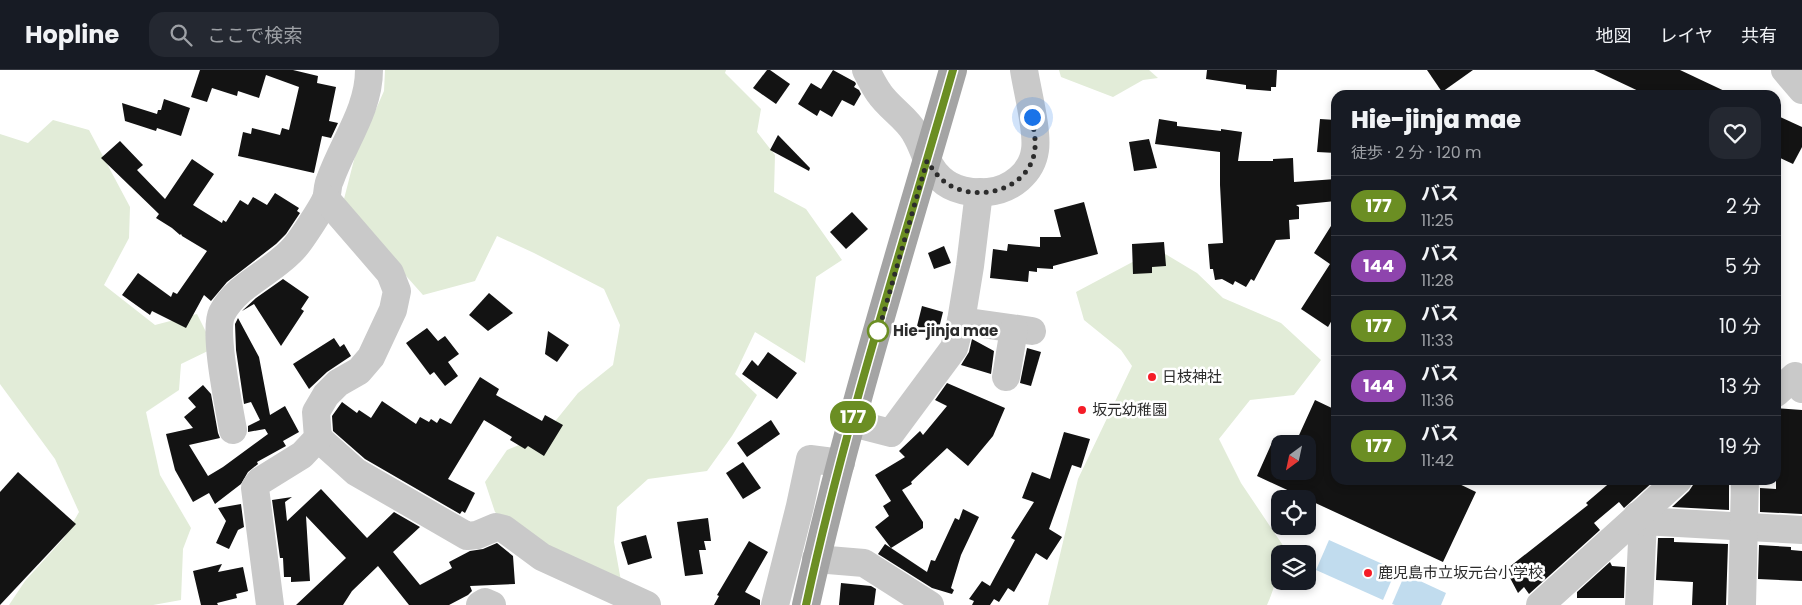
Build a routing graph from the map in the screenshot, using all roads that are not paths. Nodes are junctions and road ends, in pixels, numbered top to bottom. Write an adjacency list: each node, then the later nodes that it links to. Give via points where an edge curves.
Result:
1 (369, 70): 9 (street, via 362,108 329,182)
2 (866, 70): 7 (street, via 879,94 915,132)
3 (953, 70): 7 (main road)
4 (1024, 70): 8 (street, via 1034,133 1035,149 1031,163 1013,184 1000,190)
5 (1785, 70): 6 (street)
6 (1802, 90)
7 (927, 161): 8 (street, via 941,180 958,189); 14 (main road)
8 (979, 192): 10 (street)
9 (326, 199): 15 (street, via 296,247 242,288 222,314 220,348); 16 (street, via 390,272 397,291 393,310 372,358 359,371 338,383 319,406 316,412)
10 (961, 321): 11 (street, via 1023,330); 14 (street, via 954,348 891,434)
11 (1006, 377)
12 (1781, 389): 13 (street, via 1795,376)
13 (1802, 389)
14 (852, 424): 17 (main road)
15 (233, 430)
16 (318, 438): 24 (street, via 302,455 260,481 255,488); 27 (street, via 356,472 467,536 496,527 504,529 542,557)
17 (841, 463): 23 (main road); 28 (street, via 810,459)
18 (1673, 485): 20 (street)
19 (1745, 485): 21 (street)
20 (1640, 519): 21 (street); 31 (street); 32 (street)
21 (1744, 526): 22 (street); 33 (street)
22 (1802, 530)
23 (816, 559): 29 (main road); 30 (street, via 864,563)
24 (270, 605)
25 (480, 605): 26 (street, via 485,602)
26 (492, 605)
27 (646, 605)
28 (775, 605)
29 (806, 605)
30 (930, 605)
31 (1540, 605)
32 (1639, 605)
33 (1742, 605)

